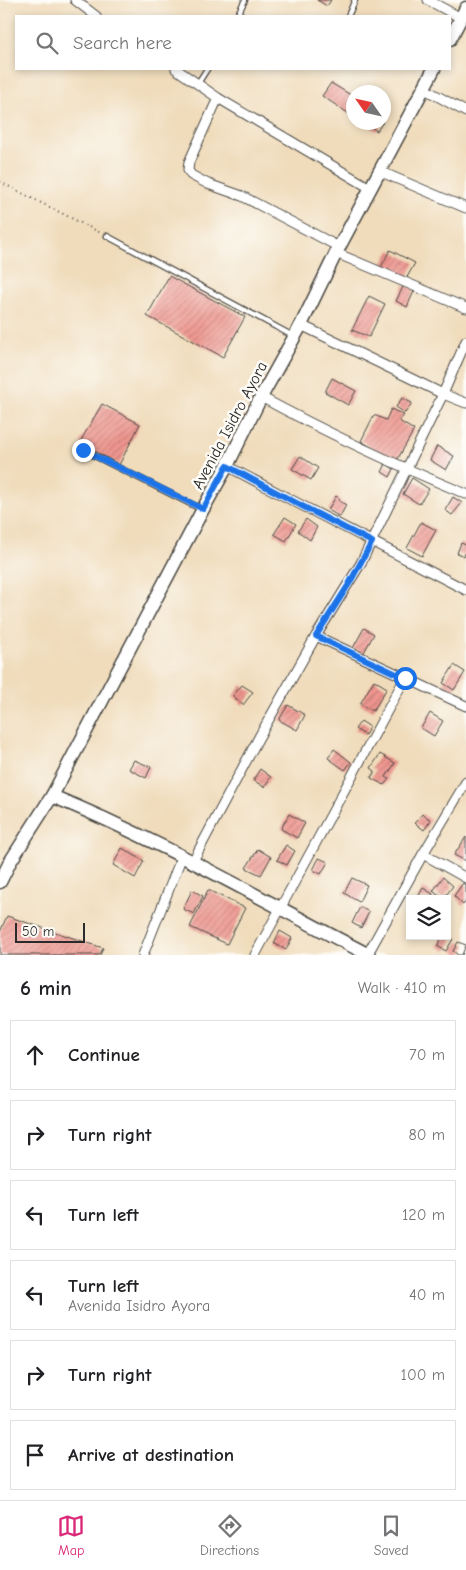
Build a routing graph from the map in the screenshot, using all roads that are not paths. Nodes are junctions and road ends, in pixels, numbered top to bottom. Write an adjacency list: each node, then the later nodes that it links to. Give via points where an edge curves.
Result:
1 (75, 0): 6 (street)
2 (245, 0): 7 (lane)
3 (354, 0): 8 (lane)
4 (428, 0): 5 (street)
5 (463, 13): 9 (street)
6 (95, 15)
7 (238, 15)
8 (348, 15)
9 (451, 37)
10 (178, 70): 13 (street)
11 (206, 70): 13 (lane)
12 (433, 70): 14 (street, Avenida Isidro Ayora)
13 (198, 83): 15 (street)
14 (423, 88): 16 (street); 17 (street, Avenida Isidro Ayora)
15 (218, 98): 18 (street); 21 (street, via 189,162 191,175 242,196)
16 (466, 112)
17 (380, 171): 18 (street, Avenida Isidro Ayora); 19 (street)
18 (370, 188): 21 (street, Avenida Isidro Ayora)
19 (466, 208)
20 (107, 236): 24 (lane)
21 (337, 250): 22 (street); 23 (street, Avenida Isidro Ayora)
22 (466, 308)
23 (301, 325): 24 (street, Avenida Isidro Ayora); 26 (street)
24 (294, 336): 27 (street, Avenida Isidro Ayora)
25 (466, 341): 26 (street)
26 (444, 394): 28 (street); 31 (street)
27 (261, 397): 30 (street, Avenida Isidro Ayora); 31 (street)
28 (466, 403)
29 (83, 450): 33 (lane)
30 (227, 466): 33 (street, Avenida Isidro Ayora); 34 (street)
31 (406, 469): 32 (street); 34 (street)
32 (466, 494)
33 (203, 509): 40 (street, Avenida Isidro Ayora)
34 (372, 542): 35 (street); 36 (street)
35 (466, 589)
36 (316, 636): 37 (street); 42 (street)
37 (405, 678): 38 (street); 46 (street)
38 (466, 706)
39 (466, 782): 41 (street)
40 (52, 796): 42 (street, via 99,815); 43 (street, Avenida Isidro Ayora)
41 (423, 854): 44 (street); 49 (street)
42 (188, 859): 46 (street); 47 (street)
43 (5, 860): 45 (street, Avenida Isidro Ayora)
44 (466, 878)
45 (0, 882)
46 (280, 909): 48 (street); 49 (street)
47 (143, 955)
48 (255, 955)
49 (368, 955)

